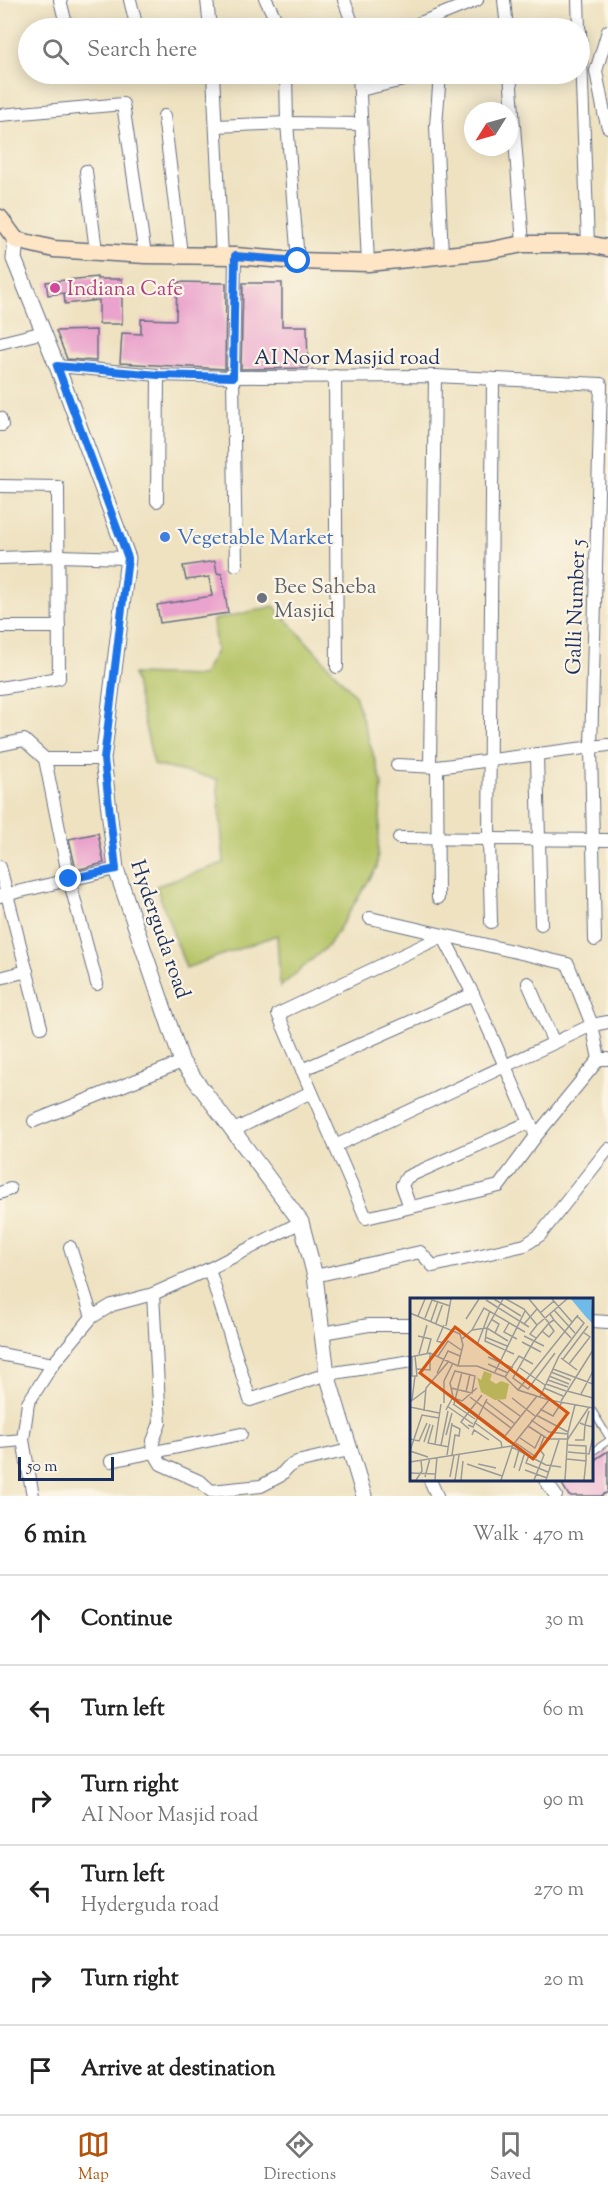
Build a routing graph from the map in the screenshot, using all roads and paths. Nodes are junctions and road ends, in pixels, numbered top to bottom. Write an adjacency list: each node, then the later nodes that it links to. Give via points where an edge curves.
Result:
1 (60, 0): 9 (street)
2 (130, 0): 10 (street)
3 (207, 0): 11 (street)
4 (266, 0): 12 (street)
5 (477, 0): 14 (street)
6 (504, 0): 15 (street)
7 (578, 0): 16 (street)
8 (349, 1): 13 (street)
9 (64, 18)
10 (134, 18)
11 (209, 18)
12 (275, 18)
13 (352, 18)
14 (442, 18)
15 (506, 18)
16 (579, 18)
17 (608, 31): 18 (street)
18 (604, 58): 27 (street, via 596,71)
19 (214, 84): 32 (street)
20 (286, 84): 30 (street)
21 (360, 84): 26 (street)
22 (386, 84): 26 (street)
23 (439, 84): 43 (street, via 436,126)
24 (511, 84): 37 (street)
25 (581, 84): 38 (street)
26 (360, 90): 31 (street)
27 (606, 109): 33 (street)
28 (0, 115): 42 (street, via 123,104)
29 (164, 116): 41 (street)
30 (287, 123): 31 (street); 32 (street); 45 (street)
31 (361, 124): 46 (street)
32 (216, 126): 44 (street)
33 (608, 127)
34 (86, 171): 40 (street)
35 (0, 218): 36 (main road)
36 (16, 240): 40 (main road, via 54,249); 47 (street, Hyderguda road, via 14,259)
37 (523, 244): 38 (main road); 43 (main road)
38 (588, 244): 39 (main road)
39 (608, 248)
40 (96, 251): 42 (main road)
41 (181, 254): 42 (main road); 44 (main road)
42 (145, 255)
43 (442, 255): 46 (main road)
44 (228, 256): 45 (main road); 53 (street)
45 (298, 261): 46 (main road)
46 (368, 263)
47 (44, 332): 48 (street); 49 (street, Hyderguda road)
48 (0, 343)
49 (57, 366): 50 (street, AI Noor Masjid road); 61 (street, Hyderguda road)
50 (158, 375): 53 (street, AI Noor Masjid road); 58 (street)
51 (334, 376): 52 (street, AI Noor Masjid road); 53 (street, AI Noor Masjid road); 65 (street)
52 (435, 376): 54 (street, AI Noor Masjid road); 75 (street)
53 (233, 377): 62 (street)
54 (493, 379): 69 (street, Galli Number 5, via 601,384); 73 (street)
55 (0, 418): 56 (street)
56 (0, 425)
57 (0, 486): 59 (street, via 58,487)
58 (157, 501)
59 (58, 556): 60 (street); 61 (street); 64 (street)
60 (0, 558)
61 (128, 558): 72 (street, Hyderguda road)
62 (236, 565)
63 (0, 627): 64 (street)
64 (59, 627): 66 (street, via 59,678)
65 (337, 667)
66 (0, 688)
67 (0, 745): 71 (street, via 24,740)
68 (608, 745): 69 (street)
69 (591, 747): 70 (street); 80 (street, Galli Number 5)
70 (537, 754): 73 (street); 79 (street)
71 (45, 759): 72 (street); 84 (street)
72 (104, 759): 83 (street, Hyderguda road)
73 (490, 760): 75 (street); 78 (street)
74 (397, 765): 75 (street)
75 (434, 766): 77 (street)
76 (399, 838): 77 (street)
77 (438, 839): 78 (street); 86 (street)
78 (489, 839): 79 (street); 88 (street)
79 (540, 840): 80 (street); 89 (street)
80 (592, 840): 81 (street); 91 (street, Galli Number 5)
81 (608, 840)
82 (0, 867): 85 (street)
83 (116, 869): 84 (street); 102 (street, Hyderguda road)
84 (69, 879): 85 (street); 95 (street)
85 (3, 895): 92 (street)
86 (438, 898)
87 (370, 918): 90 (street)
88 (491, 922)
89 (541, 924)
90 (443, 936): 96 (street); 98 (street, via 568,964); 104 (street, via 278,1014)
91 (595, 940)
92 (27, 971): 93 (street); 99 (street)
93 (0, 978)
94 (528, 983): 100 (street)
95 (97, 984)
96 (473, 994): 103 (street); 104 (street)
97 (608, 1022): 98 (street)
98 (592, 1025): 100 (street); 101 (street)
99 (41, 1027)
100 (554, 1042): 103 (street)
101 (603, 1059): 109 (street)
102 (182, 1062): 106 (street); 108 (street, Hyderguda road)
103 (506, 1065): 107 (street); 110 (street)
104 (303, 1070): 105 (street)
105 (311, 1092): 108 (street); 110 (street)
106 (34, 1121)
107 (530, 1122): 109 (street); 112 (street, via 404,1180 402,1185)
108 (232, 1131): 113 (street, Hyderguda road)
109 (536, 1136): 112 (street, via 499,1186)
110 (335, 1146): 112 (street, via 366,1218)
111 (608, 1149): 116 (street, via 540,1235 525,1245 433,1266 420,1252)
112 (410, 1207)
113 (301, 1222): 115 (street); 116 (street, Hyderguda road)
114 (70, 1246): 118 (street)
115 (208, 1269): 117 (street); 126 (street, via 250,1401)
116 (315, 1276): 122 (street, Hyderguda road)
117 (153, 1294): 118 (street, via 112,1305); 135 (street, via 160,1423 153,1441)
118 (92, 1317): 125 (street)
119 (593, 1321): 120 (street)
120 (608, 1322)
121 (410, 1325): 122 (street, via 369,1325)
122 (322, 1333): 126 (street, Hyderguda road)
123 (0, 1354): 125 (street)
124 (410, 1361): 126 (street)
125 (53, 1364): 130 (street, via 28,1403)
126 (327, 1374): 133 (street, Hyderguda road)
127 (593, 1413): 129 (lane)
128 (241, 1434): 135 (street)
129 (608, 1436)
130 (24, 1440): 132 (street); 141 (street)
131 (608, 1441): 134 (lane)
132 (0, 1442)
133 (350, 1450): 139 (street, via 297,1462); 142 (street, Hyderguda road)
134 (593, 1451)
135 (154, 1452): 136 (street); 140 (street, via 161,1464 201,1482)
136 (111, 1461)
137 (431, 1481): 143 (street)
138 (546, 1481): 144 (street)
139 (263, 1491): 140 (street)
140 (211, 1493)
141 (33, 1496)
142 (364, 1496)
143 (438, 1496)
144 (556, 1496)

